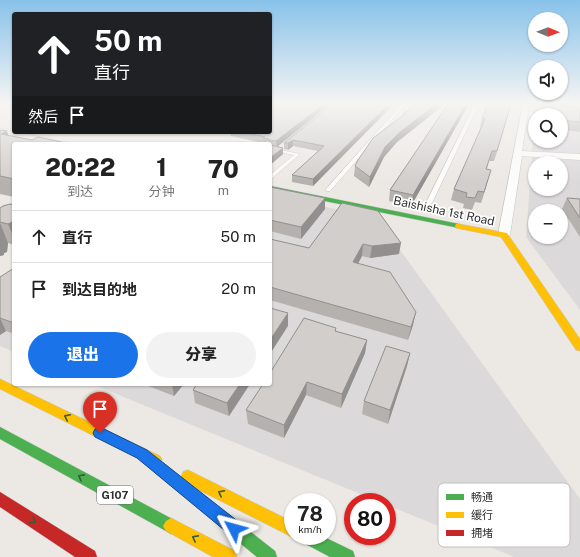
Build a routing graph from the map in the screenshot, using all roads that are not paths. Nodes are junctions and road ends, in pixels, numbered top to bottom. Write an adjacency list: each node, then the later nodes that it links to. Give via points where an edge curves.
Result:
1 (381, 130): 11 (lane)
2 (464, 130): 12 (lane)
3 (522, 130): 7 (street)
4 (284, 146): 6 (lane)
5 (272, 149): 6 (lane)
6 (278, 150): 9 (lane, via 298,154)
7 (518, 153): 8 (street); 13 (street)
8 (580, 157)
9 (272, 176)
10 (272, 188): 13 (main road, Baishisha 1st Road)
11 (328, 190)
12 (429, 203)
13 (504, 236): 14 (main road, Baishisha 1st Road)
14 (580, 348)
15 (0, 384): 17 (main road, one-way to 15)
16 (0, 433): 22 (main road, G107, one-way to 16)
17 (142, 454): 19 (main road, one-way to 17); 23 (main road)
18 (0, 499): 21 (main road, one-way to 21)
19 (284, 525)
20 (323, 545): 24 (main road)
21 (89, 557)
22 (229, 557)
23 (269, 557)
24 (346, 557)

